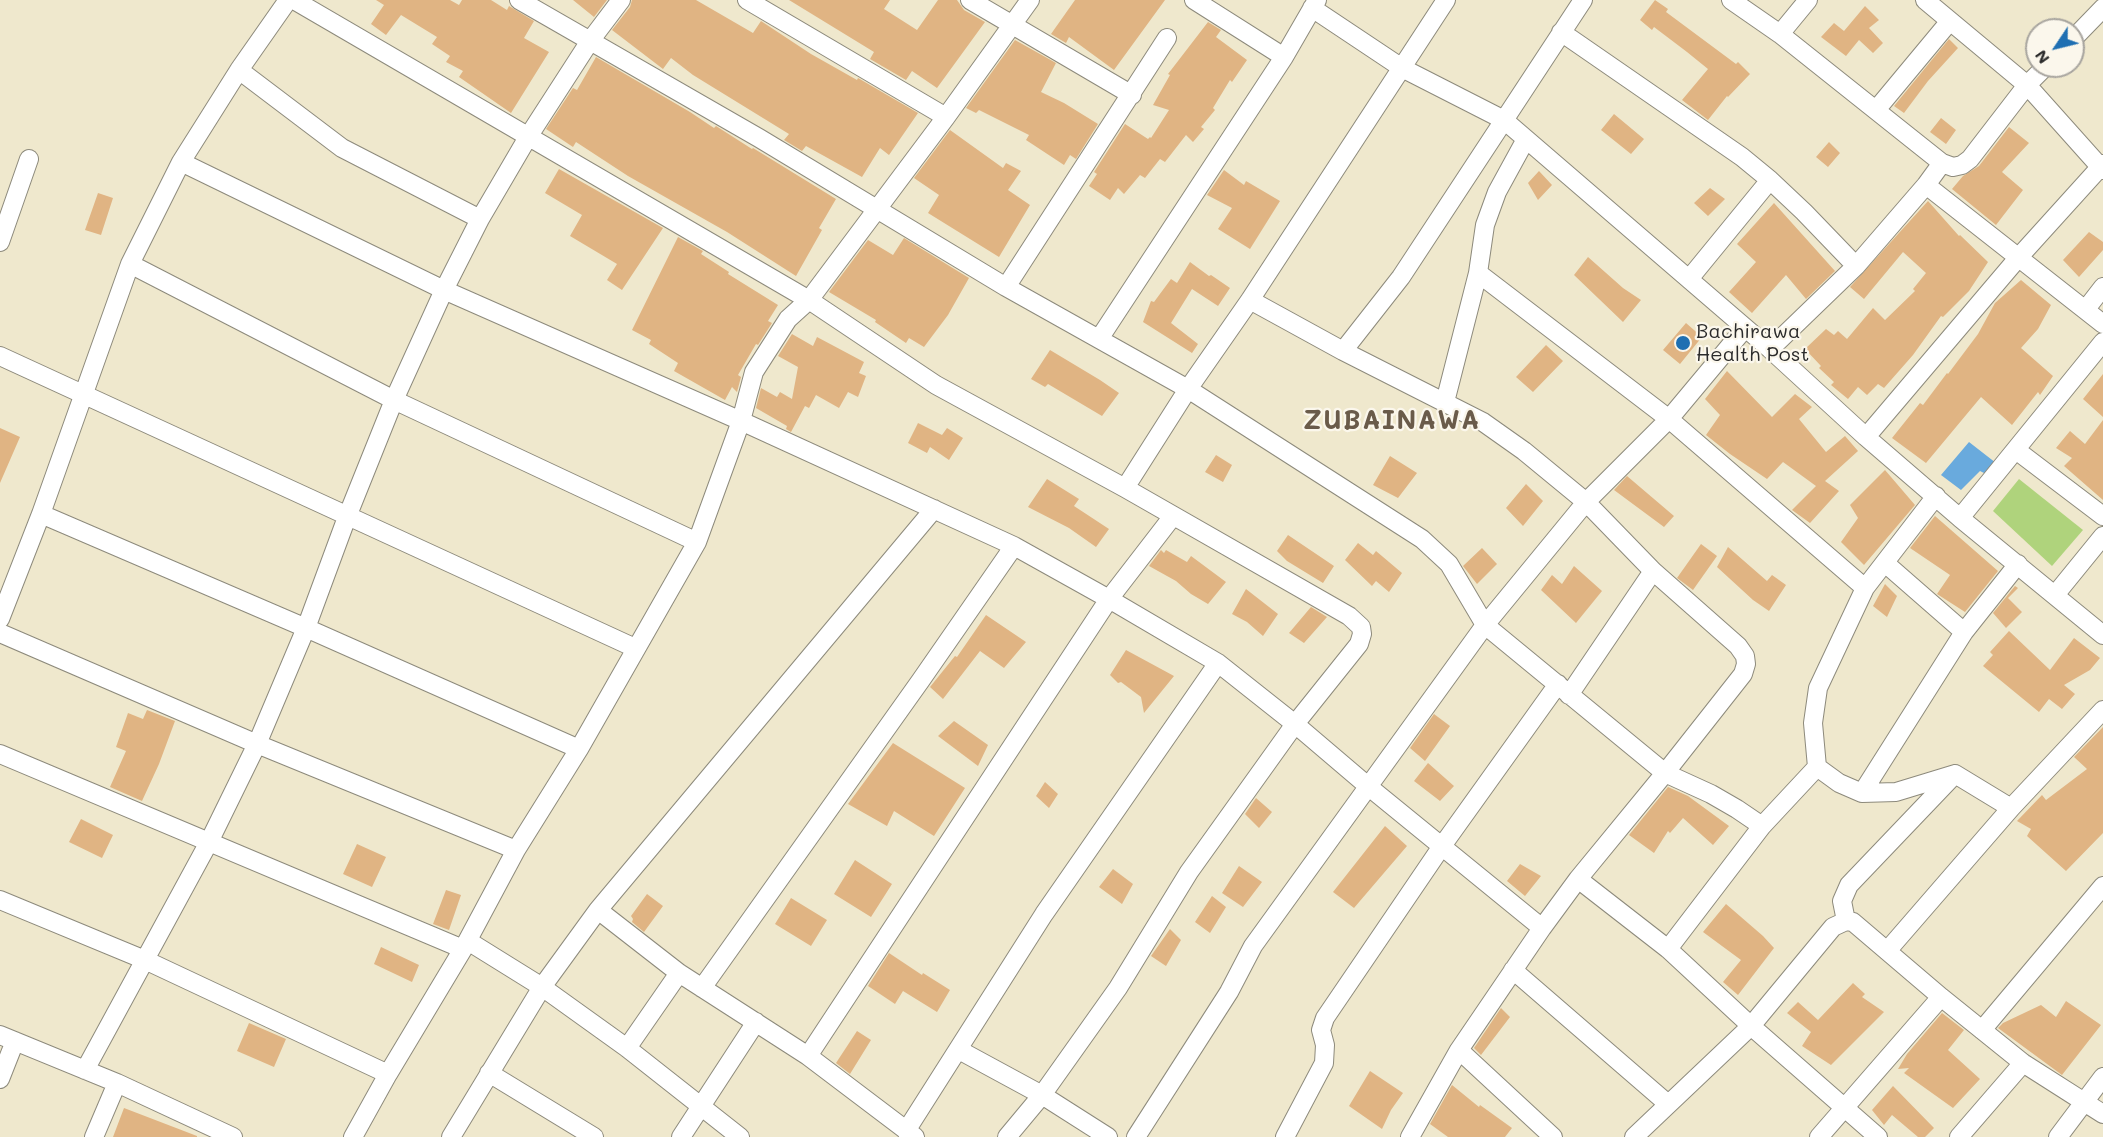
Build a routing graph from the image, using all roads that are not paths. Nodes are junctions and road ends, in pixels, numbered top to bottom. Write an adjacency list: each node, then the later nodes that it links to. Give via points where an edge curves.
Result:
1 (288, 0): 25 (street)
2 (294, 0): 32 (street)
3 (519, 0): 22 (street)
4 (621, 0): 22 (street)
5 (747, 0): 30 (street)
6 (970, 0): 17 (street)
7 (1030, 0): 17 (street)
8 (1194, 0): 23 (street)
9 (1446, 0): 24 (street)
10 (1582, 0): 19 (street)
11 (1731, 0): 20 (street)
12 (1808, 0): 20 (street)
13 (1924, 0): 16 (street)
14 (1315, 4): 23 (street); 24 (street)
15 (2103, 8): 18 (street)
16 (1950, 21): 27 (street); 29 (street)
17 (1013, 25): 28 (street); 30 (street)
18 (2085, 27)
19 (1561, 32): 31 (street); 38 (street)
20 (1780, 34): 29 (street)
21 (1167, 38): 28 (street)
22 (590, 41): 32 (street); 40 (street)
23 (1284, 57): 56 (street)
24 (1402, 68): 31 (street); 52 (street)
25 (239, 70): 35 (street); 41 (street, via 342,148)
26 (2034, 78): 27 (street)
27 (2027, 85): 36 (street, via 1970,159 1953,167); 37 (street)
28 (1132, 95): 49 (street)
29 (1876, 110): 36 (street)
30 (946, 117): 40 (street)
31 (1504, 120): 33 (street); 59 (street, via 1401,277)
32 (528, 137): 41 (street); 51 (street)
33 (1526, 139): 46 (street, via 1497,192 1485,225); 47 (street)
34 (29, 159): 42 (street)
35 (181, 162): 44 (street); 50 (street)
36 (1942, 163): 39 (street)
37 (2102, 167): 43 (street)
38 (1770, 180): 45 (street); 47 (street)
39 (1926, 185): 43 (street); 45 (street)
40 (878, 209): 49 (street); 51 (street)
41 (480, 219): 50 (street)
42 (0, 242)
43 (2018, 258): 53 (street); 67 (street)
44 (130, 264): 62 (street); 63 (street)
45 (1856, 266): 58 (street)
46 (1478, 273): 64 (street); 65 (street)
47 (1689, 279): 55 (street)
48 (2103, 286): 53 (street)
49 (1006, 287): 56 (street)
50 (444, 290): 63 (street); 66 (street)
51 (809, 300): 66 (street, via 789,319 754,372); 69 (street, via 936,385)
52 (1251, 300): 59 (street); 61 (street)
53 (2086, 309): 54 (street)
54 (2103, 324)
55 (1744, 328): 58 (street); 65 (street)
56 (1099, 339): 61 (street)
57 (2103, 342): 68 (street)
58 (1770, 349): 67 (street)
59 (1343, 351): 64 (street)
60 (0, 356): 62 (street)
61 (1188, 390): 69 (street); 88 (street, via 1422,539 1449,564)
62 (84, 396): 73 (street); 76 (street)
63 (394, 400): 76 (street); 79 (street)
64 (1445, 402): 71 (street, via 1483,422 1524,451)
65 (1669, 419): 71 (street); 84 (street)
66 (741, 421): 72 (street); 79 (street)
67 (1866, 437): 70 (street)
68 (2016, 450): 75 (street); 77 (street)
69 (1125, 488): 74 (street)
70 (1936, 496): 77 (street); 81 (street)
71 (1586, 502): 83 (street); 88 (street)
72 (934, 509): 80 (street); 114 (street)
73 (41, 514): 87 (street); 89 (street)
74 (1173, 516): 86 (street); 97 (street, via 1349,616 1360,627 1359,644)
75 (2103, 516)
76 (347, 517): 89 (street); 93 (street)
77 (1960, 518): 82 (street)
78 (2103, 536): 85 (street)
79 (697, 542): 93 (street)
80 (1014, 546): 86 (street); 124 (street)
81 (1885, 562): 84 (street); 90 (street)
82 (2018, 564): 85 (street); 90 (street)
83 (1653, 571): 95 (street); 102 (street, via 1738,646 1746,664 1743,674)
84 (1865, 588): 101 (street, via 1818,688 1813,723)
85 (2055, 595): 92 (street)
86 (1109, 598): 94 (street); 133 (street)
87 (0, 620)
88 (1485, 626): 95 (street); 104 (street)
89 (306, 628): 98 (street); 99 (street)
90 (1964, 632): 105 (street)
91 (0, 633): 98 (street)
92 (2103, 635)
93 (635, 648): 99 (street)
94 (1218, 663): 97 (street); 131 (street, via 1044,914)
95 (1564, 689): 102 (street); 109 (street)
96 (2103, 710): 106 (street)
97 (1295, 724): 104 (street); 141 (street, via 1189,872 1118,988)
98 (257, 744): 108 (street); 110 (street)
99 (579, 749): 110 (street)
100 (0, 754): 108 (street)
101 (1818, 767): 105 (street, via 1839,783); 107 (street)
102 (1665, 773): 107 (street, via 1737,808); 111 (street)
103 (1955, 774): 105 (street, via 1896,792); 106 (street); 115 (street, via 1848,885 1842,901)
104 (1369, 787): 109 (street); 158 (street, via 1253,946 1229,993)
105 (1862, 793)
106 (2011, 808): 119 (street)
107 (1762, 826): 118 (street)
108 (209, 842): 117 (street); 120 (street)
109 (1442, 846): 116 (street); 159 (street, via 1325,1018 1321,1030 1326,1045 1324,1063)
110 (516, 850): 117 (street)
111 (1578, 879): 116 (street); 118 (street)
112 (2103, 886): 128 (street)
113 (0, 900): 120 (street)
114 (598, 910): 122 (street); 123 (street)
115 (1846, 921): 119 (street, via 1853,922); 127 (street, via 1833,927)
116 (1542, 928): 121 (street)
117 (466, 945): 123 (street); 137 (street)
118 (1668, 949): 127 (street)
119 (1887, 951): 125 (street)
120 (145, 960): 135 (street); 137 (street)
121 (1514, 969): 132 (street); 143 (street)
122 (679, 973): 124 (street); 130 (street)
123 (542, 987): 130 (street); 136 (street)
124 (702, 988): 126 (street)
125 (1941, 998): 128 (street); 145 (street)
126 (756, 1023): 133 (street); 144 (street)
127 (1751, 1026): 143 (street); 145 (street)
128 (1983, 1030): 134 (street)
129 (7, 1038): 135 (street); 139 (street)
130 (627, 1048): 144 (street)
131 (959, 1050): 141 (street); 148 (street)
132 (1459, 1050): 160 (street); 161 (street)
133 (808, 1056): 148 (street)
134 (2023, 1063): 142 (street); 165 (street)
135 (85, 1070): 140 (street)
136 (489, 1073): 147 (street); 152 (street)
137 (388, 1074): 151 (street)
138 (2103, 1077): 142 (street)
139 (0, 1079)
140 (117, 1083): 149 (street); 150 (street)
141 (1042, 1095): 156 (street); 157 (street)
142 (2085, 1101): 146 (street); 166 (street)
143 (1668, 1104): 162 (street)
144 (701, 1106): 154 (street); 155 (street)
145 (1844, 1108): 163 (street); 164 (street)
146 (2103, 1114)
147 (566, 1129): 153 (street)
148 (910, 1134)
149 (94, 1137)
150 (233, 1137)
151 (353, 1137)
152 (451, 1137)
153 (594, 1137)
154 (681, 1137)
155 (740, 1137)
156 (1007, 1137)
157 (1108, 1137)
158 (1136, 1137)
159 (1285, 1137)
160 (1410, 1137)
161 (1553, 1137)
162 (1634, 1137)
163 (1819, 1137)
164 (1878, 1137)
165 (1959, 1137)
166 (2058, 1137)

